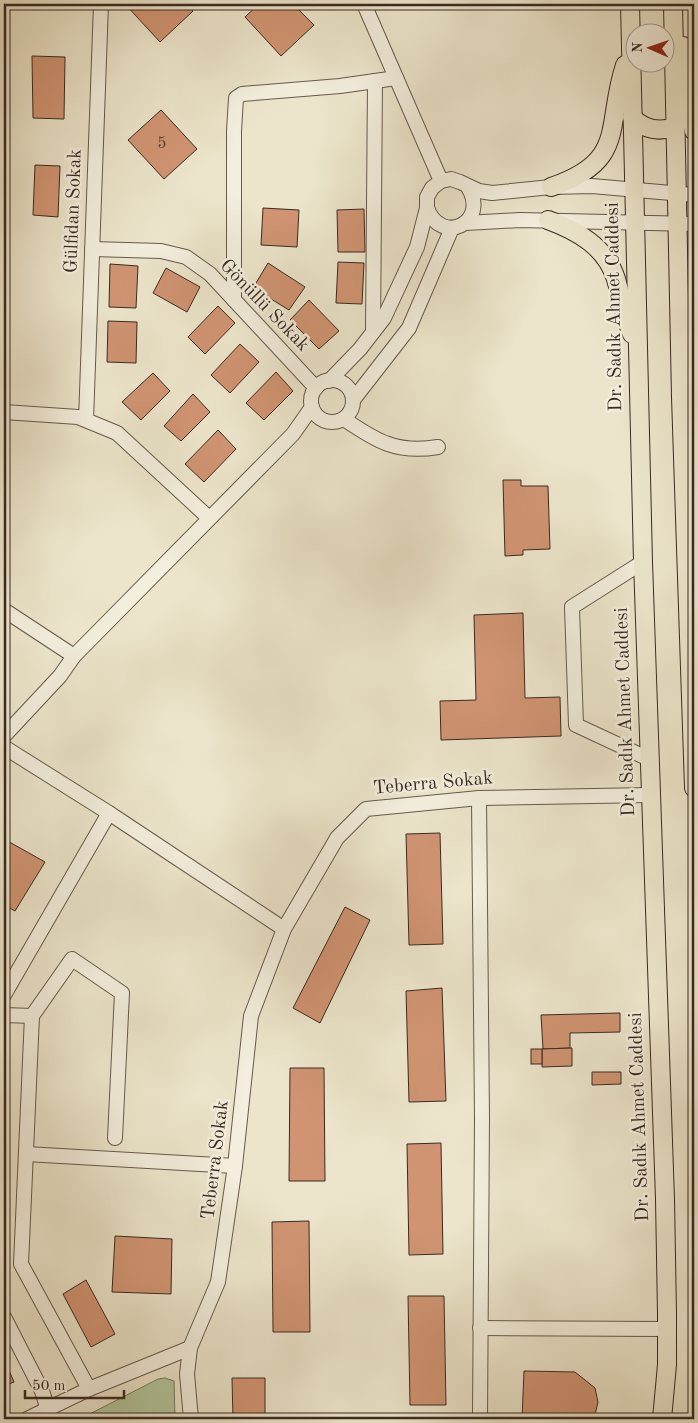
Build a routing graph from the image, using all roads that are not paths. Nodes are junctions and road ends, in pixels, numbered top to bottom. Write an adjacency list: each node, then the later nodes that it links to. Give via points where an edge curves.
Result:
1 (101, 4): 25 (street, Gülfidan Sokak)
2 (364, 4): 8 (street)
3 (630, 4): 5 (main road, Dr. Sadık Ahmet Caddesi)
4 (674, 9): 11 (main road); 12 (main road, via 684,50)
5 (630, 22)
6 (626, 64): 15 (main road, via 620,81 613,131 604,152 583,174)
7 (631, 72): 10 (main road, Dr. Sadık Ahmet Caddesi)
8 (396, 78): 9 (street); 13 (street)
9 (375, 81): 26 (street, via 242,94 236,98); 27 (street)
10 (632, 117): 11 (main road, via 654,130); 16 (main road, Dr. Sadık Ahmet Caddesi)
11 (675, 127): 17 (main road)
12 (694, 131)
13 (441, 181): 14 (street, via 460,182); 19 (street, via 427,197)
14 (468, 187): 15 (street, via 492,193); 22 (street, via 475,205)
15 (551, 187): 16 (street)
16 (633, 189): 17 (street); 21 (main road, Dr. Sadık Ahmet Caddesi)
17 (676, 193): 18 (street); 23 (main road)
18 (694, 195)
19 (427, 208): 24 (street, via 436,223); 27 (street, via 417,247 384,318)
20 (548, 220): 21 (street); 22 (street); 28 (main road, via 584,238 607,259)
21 (634, 222): 23 (street); 28 (main road, Dr. Sadık Ahmet Caddesi)
22 (466, 223): 24 (street)
23 (686, 224): 32 (main road)
24 (452, 228): 33 (street, via 409,328)
25 (92, 248): 26 (street, Gönüllü Sokak, via 161,251 186,257 210,274); 37 (street, Gülfidan Sokak)
26 (234, 300): 31 (street, Gönüllü Sokak)
27 (373, 332): 30 (street)
28 (636, 344): 42 (main road, Dr. Sadık Ahmet Caddesi)
29 (694, 355): 32 (main road)
30 (329, 381): 31 (street); 33 (street, via 346,386)
31 (316, 388): 34 (street)
32 (681, 397): 48 (main road)
33 (353, 400): 36 (street, via 349,414)
34 (312, 407): 38 (street); 39 (street)
35 (4, 412): 37 (street)
36 (344, 418): 38 (street, via 337,422); 40 (street, via 372,438 400,449 417,451)
37 (86, 420): 41 (street, via 117,433)
38 (323, 420): 39 (street)
39 (293, 434): 41 (street)
40 (438, 447)
41 (209, 518): 44 (street)
42 (642, 562): 47 (main road, Dr. Sadık Ahmet Caddesi); 47 (street, via 572,607 576,725)
43 (4, 610): 44 (street)
44 (74, 656): 45 (street, via 60,676)
45 (4, 736)
46 (4, 747): 51 (street)
47 (649, 759): 49 (main road, Dr. Sadık Ahmet Caddesi)
48 (694, 788)
49 (650, 795): 50 (street, Teberra Sokak); 61 (main road, Dr. Sadık Ahmet Caddesi)
50 (479, 798): 52 (street, Teberra Sokak, via 366,809 338,838); 60 (street)
51 (109, 813): 52 (street); 53 (street)
52 (284, 928): 58 (street, Teberra Sokak, via 251,1016)
53 (4, 995)
54 (4, 1015): 55 (street)
55 (32, 1016): 56 (street, via 72,958 122,993); 57 (street)
56 (116, 1138)
57 (26, 1154): 58 (street); 63 (street, via 21,1264)
58 (235, 1166): 62 (street, Teberra Sokak, via 218,1282)
59 (4, 1317): 64 (street, via 42,1390)
60 (480, 1328): 61 (street); 67 (street)
61 (667, 1329): 68 (main road, Dr. Sadık Ahmet Caddesi)
62 (190, 1348): 63 (street); 66 (street, Teberra Sokak, via 187,1374)
63 (89, 1389): 64 (street)
64 (49, 1414): 65 (street)
65 (27, 1419)
66 (191, 1419)
67 (480, 1419)
68 (662, 1419)

